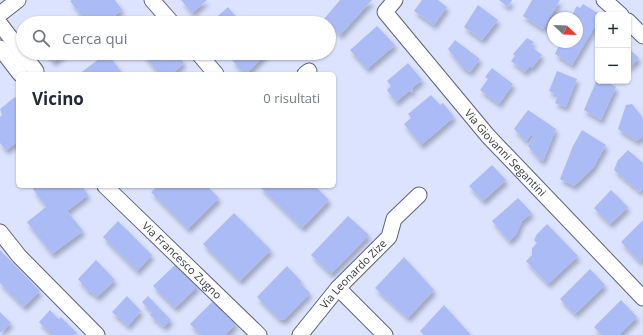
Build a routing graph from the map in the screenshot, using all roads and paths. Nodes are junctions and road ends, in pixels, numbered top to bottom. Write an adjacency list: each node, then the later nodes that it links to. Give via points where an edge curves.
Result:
1 (18, 0): 6 (street)
2 (152, 0): 7 (street)
3 (394, 0): 22 (street, Via Giovanni Segantini, via 386,12 488,136)
4 (604, 0): 5 (street)
5 (618, 12)
6 (0, 14)
7 (166, 16)
8 (0, 24): 11 (street)
9 (631, 24): 10 (street)
10 (643, 36)
11 (16, 45)
12 (0, 48): 15 (street)
13 (28, 60): 16 (street)
14 (204, 60): 17 (street)
15 (18, 72)
16 (36, 72)
17 (214, 72)
18 (107, 188): 24 (street, Via Francesco Zugno)
19 (419, 195): 21 (street, Via Leonardo Zize, via 394,219 389,237)
20 (0, 232): 23 (street, via 19,256)
21 (338, 288): 25 (street, Via Leonardo Zize); 26 (street)
22 (643, 298)
23 (98, 335)
24 (259, 335)
25 (300, 335)
26 (385, 335)

